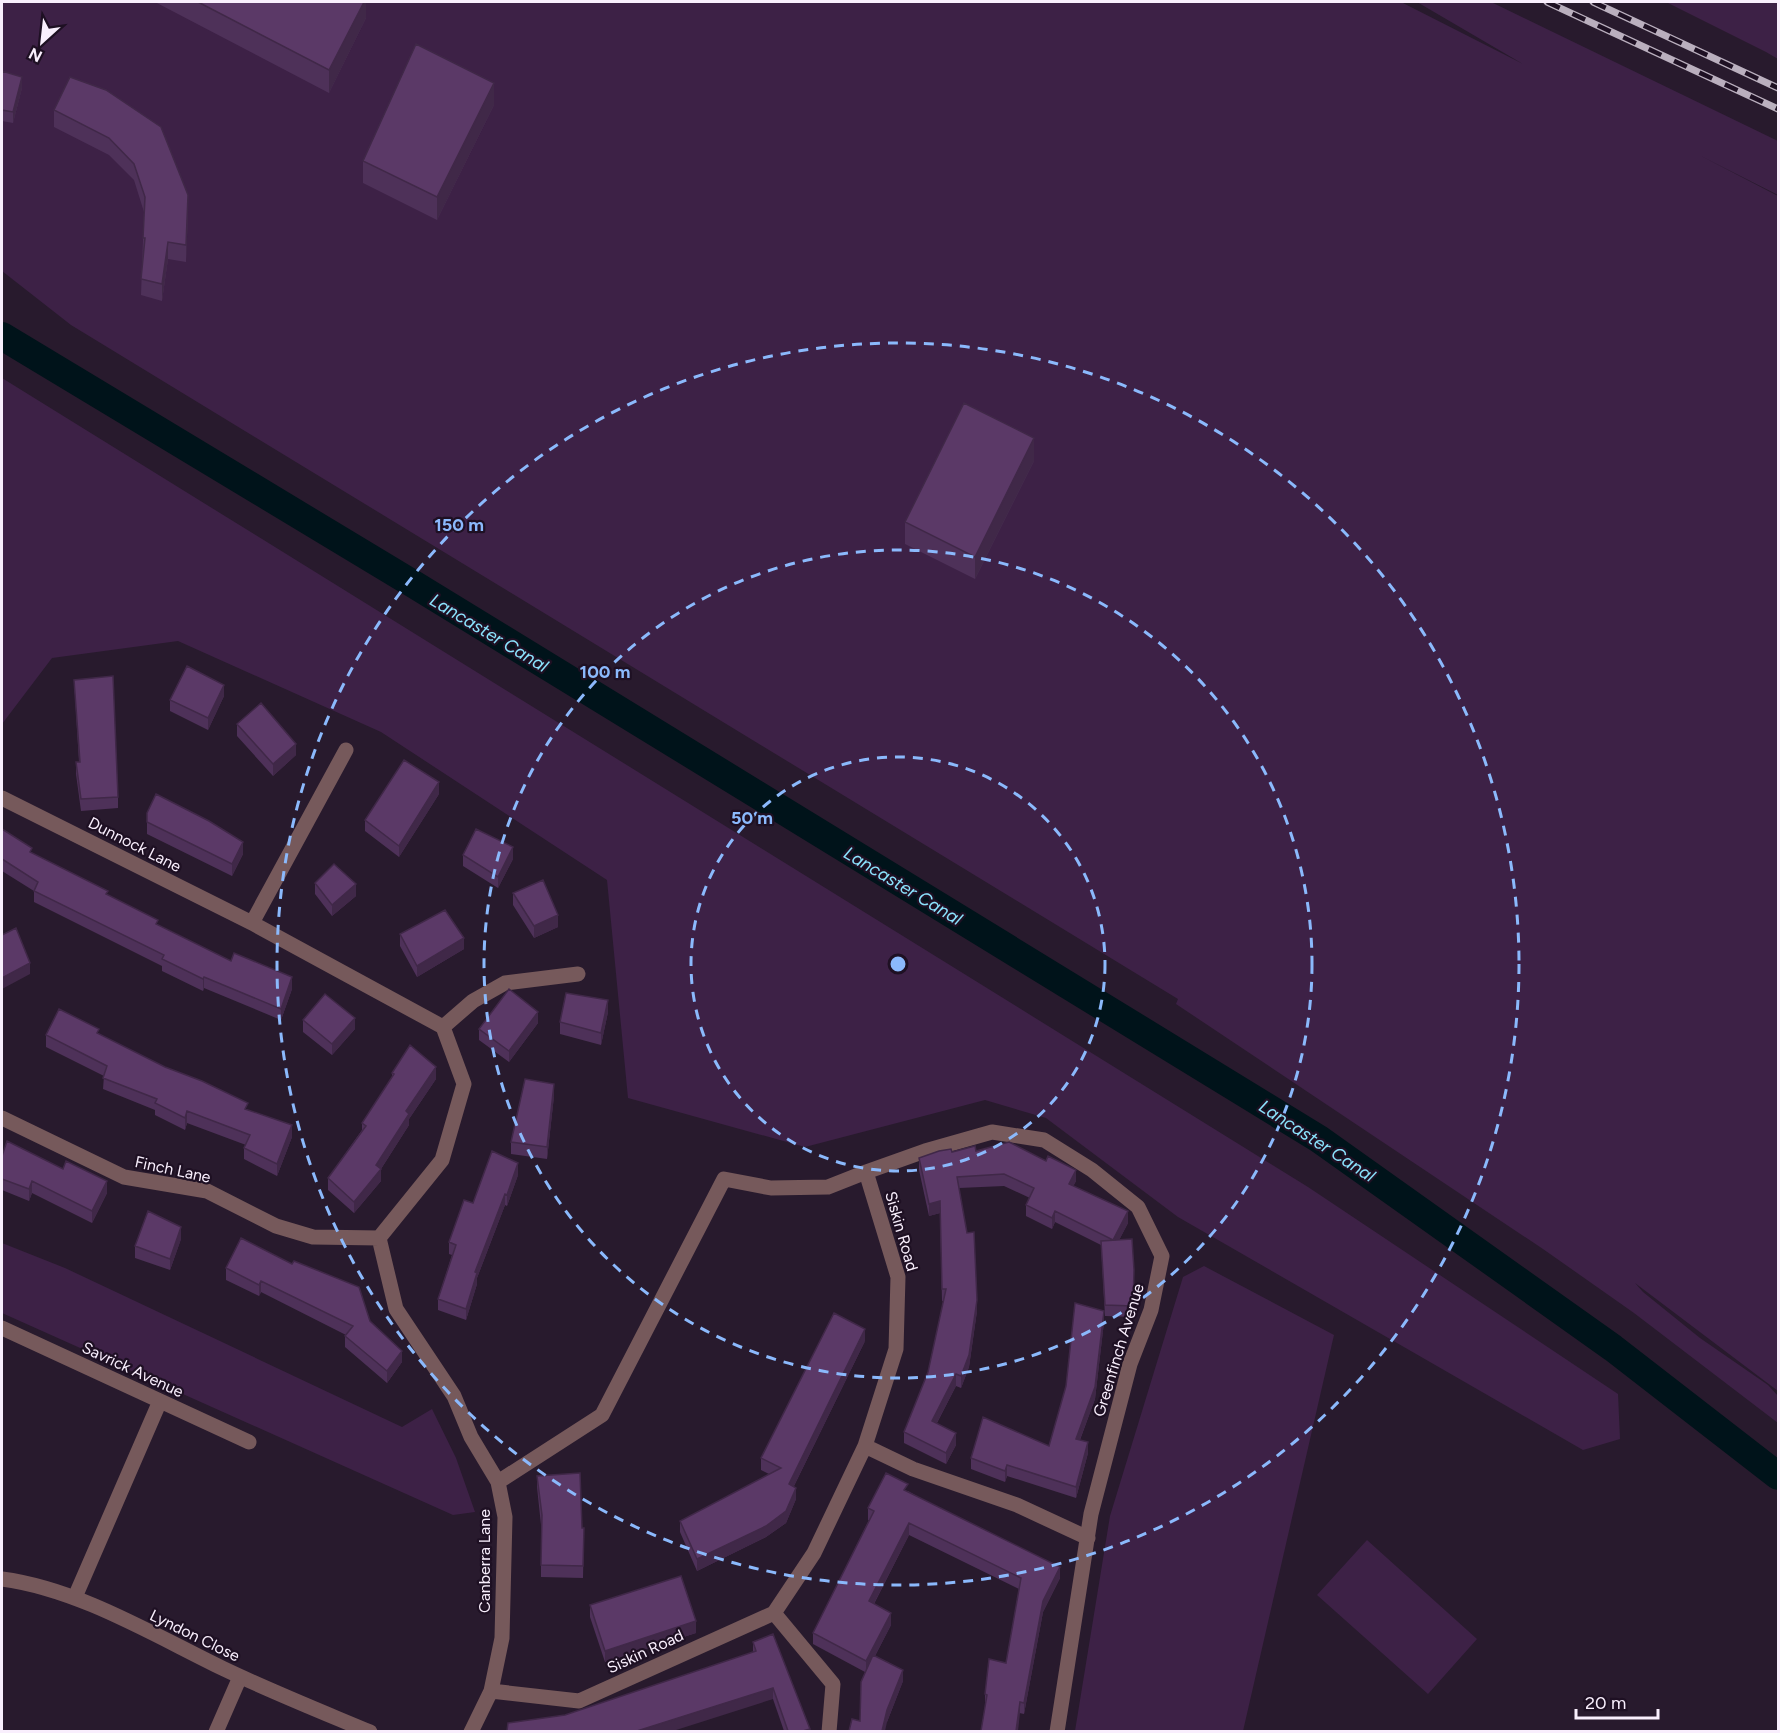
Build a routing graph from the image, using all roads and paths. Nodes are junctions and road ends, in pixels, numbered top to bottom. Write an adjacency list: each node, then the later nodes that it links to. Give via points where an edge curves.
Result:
1 (346, 750): 3 (street)
2 (2, 798): 3 (street, Dunnock Lane)
3 (252, 923): 5 (street, Dunnock Lane)
4 (578, 974): 5 (street, via 505,983 473,1001)
5 (444, 1027): 8 (street, via 464,1084 442,1160)
6 (2, 1118): 8 (street, Finch Lane, via 124,1177 207,1191 276,1226 313,1237)
7 (866, 1172): 12 (street, Siskin Road, via 898,1277 896,1349); 13 (street, via 828,1187 771,1188 724,1179 602,1415); 14 (street, Greenfinch Avenue, via 992,1132 1044,1140 1092,1170 1138,1207 1162,1256 1151,1310 1130,1364)
8 (379, 1238): 13 (street, Canberra Lane, via 396,1309 454,1396 471,1437)
9 (2, 1329): 10 (street, Savrick Avenue)
10 (160, 1401): 11 (street, Savrick Avenue); 16 (street)
11 (249, 1442)
12 (865, 1446): 14 (street, via 913,1469 1017,1504); 17 (street, Siskin Road, via 814,1553)
13 (498, 1482): 19 (street, Canberra Lane, via 505,1517 502,1638)
14 (1088, 1538): 24 (street, Greenfinch Avenue)
15 (2, 1579): 16 (street, Lyndon Close)
16 (75, 1597): 18 (street, Lyndon Close)
17 (774, 1613): 19 (street, Siskin Road, via 579,1701); 23 (street, via 832,1684)
18 (240, 1677): 20 (street); 21 (street, Lyndon Close)
19 (491, 1691): 22 (street, Canberra Lane)
20 (216, 1731)
21 (370, 1731)
22 (471, 1731)
23 (829, 1731)
24 (1057, 1731)

